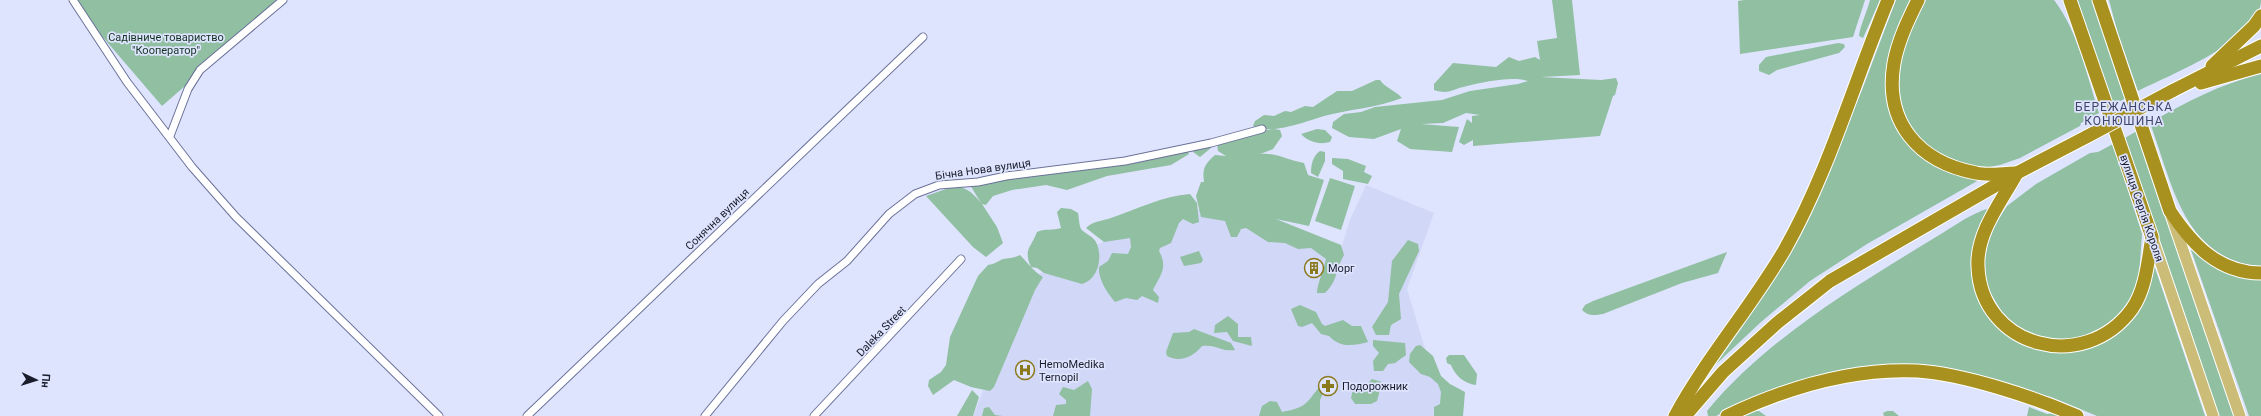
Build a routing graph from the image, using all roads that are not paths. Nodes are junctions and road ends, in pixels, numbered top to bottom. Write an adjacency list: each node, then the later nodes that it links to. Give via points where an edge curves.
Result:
1 (73, 0): 18 (street, via 127,82)
2 (283, 0): 18 (street, via 200,70 188,89)
3 (1888, 0): 28 (highway, via 1826,158 1785,248 1736,326 1685,397)
4 (1918, 0): 19 (highway, via 1899,42 1894,63 1891,94 1898,119 1909,138 1926,153 1946,164 1976,174)
5 (2060, 0): 11 (highway)
6 (2070, 0): 11 (highway, вулиця Сергія Короля)
7 (2099, 0): 10 (highway)
8 (2103, 0): 10 (highway)
9 (2261, 16): 15 (highway, via 2254,26)
10 (2105, 18): 20 (highway)
11 (2079, 27): 21 (highway, вулиця Сергія Короля)
12 (923, 37): 25 (street, Сонячна вулиця)
13 (2261, 46): 15 (highway)
14 (2261, 66): 16 (highway)
15 (2203, 75): 16 (highway)
16 (2172, 91): 19 (highway, bridge)
17 (1262, 129): 26 (street, Бічна Нова вулиця, via 1212,143 1125,161 978,182 939,185 915,194 889,214 847,261 818,284 783,321)
18 (170, 136): 24 (street, via 192,167 236,217)
19 (2017, 173): 21 (highway, via 1985,229 1979,250 1978,267 1980,282 1994,313 2018,334 2034,342 2052,346 2083,344 2108,333 2121,322 2140,294); 29 (highway, via 1830,281 1777,323 1723,372)
20 (2170, 211): 23 (highway, via 2188,238 2209,257 2242,272); 33 (main road)
21 (2152, 237): 32 (main road, вулиця Сергія Короля)
22 (961, 259): 27 (street, Daleka Street, via 917,309)
23 (2261, 273)
24 (439, 416)
25 (527, 416)
26 (705, 416)
27 (814, 416)
28 (1675, 416)
29 (1685, 416)
30 (1727, 416): 31 (highway, via 1786,391 1835,379 1875,372 1918,371 2004,390)
31 (2077, 416)
32 (2214, 416)
33 (2240, 416)

